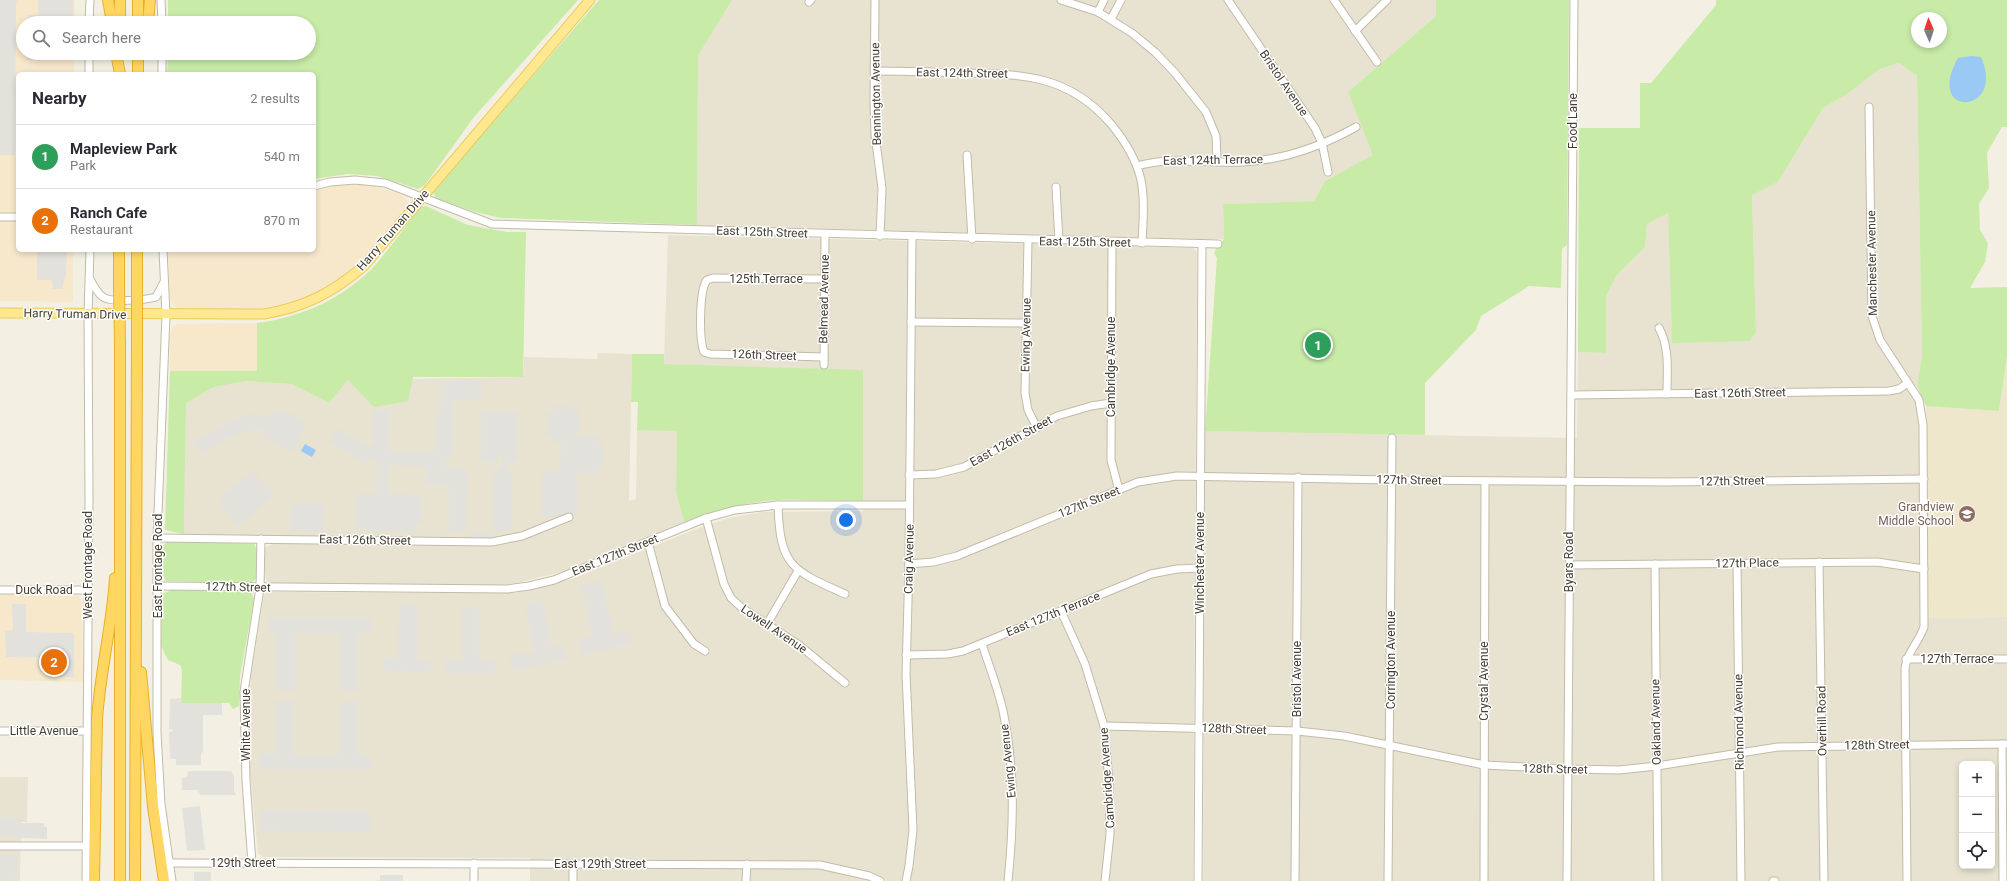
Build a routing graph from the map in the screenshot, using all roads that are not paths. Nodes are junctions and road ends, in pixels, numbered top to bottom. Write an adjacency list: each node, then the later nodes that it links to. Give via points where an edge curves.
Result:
1 (90, 0): 17 (street)
2 (108, 0): 18 (highway)
3 (120, 0): 19 (highway)
4 (138, 0): 20 (highway)
5 (150, 0): 21 (highway)
6 (161, 0): 22 (street)
7 (590, 0): 46 (main road, Harry Truman Drive)
8 (875, 0): 32 (street, Bennington Avenue)
9 (1061, 0): 16 (street)
10 (1104, 0): 16 (street)
11 (1121, 0): 23 (street)
12 (1228, 0): 39 (street, Bristol Avenue, via 1315,128)
13 (1334, 0): 24 (street)
14 (1387, 0): 24 (street)
15 (1574, 0): 57 (street, Food Lane)
16 (1098, 12): 23 (street)
17 (89, 16)
18 (111, 16)
19 (120, 16)
20 (138, 16)
21 (149, 16)
22 (162, 16)
23 (1111, 19): 41 (street, via 1156,53 1206,112 1216,136)
24 (1355, 31): 30 (street)
25 (89, 60): 33 (street)
26 (117, 60): 34 (highway)
27 (120, 60): 35 (highway)
28 (140, 60): 31 (highway)
29 (162, 60): 36 (street)
30 (1377, 62)
31 (138, 70)
32 (875, 70): 42 (street, East 124th Street, via 1015,74 1049,81 1078,95 1102,113 1121,136); 50 (street, Bennington Avenue, via 875,135 882,188)
33 (89, 72)
34 (120, 72)
35 (120, 72)
36 (162, 72)
37 (1869, 107): 76 (street, Manchester Avenue, via 1872,316 1880,340)
38 (1356, 127): 39 (street, East 124th Terrace)
39 (1322, 143): 41 (street, East 124th Terrace, via 1267,160); 43 (street, Bristol Avenue)
40 (967, 156): 52 (street)
41 (1217, 162): 42 (street, East 124th Terrace, via 1169,160)
42 (1137, 166): 56 (street, via 1144,200)
43 (1328, 172)
44 (316, 186): 46 (street, East 125th Street, via 355,180 385,183)
45 (1056, 187): 54 (street)
46 (421, 198): 49 (street, East 125th Street, via 492,224); 69 (main road, Harry Truman Drive, via 364,266 344,283 314,300 298,307 264,314)
47 (0, 217): 48 (street)
48 (16, 217)
49 (825, 234): 50 (street, East 125th Street); 66 (street, Belmead Avenue)
50 (880, 236): 51 (street, East 125th Street)
51 (912, 237): 52 (street, East 125th Street); 70 (street, Craig Avenue)
52 (972, 238): 53 (street, East 125th Street)
53 (1028, 240): 54 (street, East 125th Street); 71 (street, Ewing Avenue)
54 (1059, 241): 55 (street, East 125th Street)
55 (1112, 243): 56 (street, East 125th Street); 79 (street, Cambridge Avenue)
56 (1142, 243): 58 (street, East 125th Street)
57 (1572, 243): 78 (street, Byars Road)
58 (1202, 244): 59 (street, East 125th Street); 83 (street, Winchester Avenue)
59 (1218, 244)
60 (90, 252): 64 (street, West Frontage Road)
61 (119, 252): 97 (highway, bridge)
62 (137, 252): 114 (highway, bridge)
63 (163, 252): 65 (street, East Frontage Road)
64 (90, 279): 65 (street, via 102,297 109,300 148,300 156,297); 68 (street, West Frontage Road)
65 (164, 279): 69 (street, East Frontage Road)
66 (824, 279): 73 (street, 125th Terrace, via 707,280 702,289 701,344); 74 (street, Belmead Avenue)
67 (0, 313): 68 (main road, Harry Truman Drive)
68 (88, 314): 69 (main road, Harry Truman Drive); 110 (street, West Frontage Road)
69 (166, 315): 94 (street, East Frontage Road)
70 (911, 322): 71 (street); 82 (street, Craig Avenue)
71 (1026, 322): 80 (street, Ewing Avenue, via 1024,393 1028,410)
72 (1659, 328): 77 (street, via 1667,347)
73 (704, 352): 74 (street, 126th Street)
74 (824, 357): 75 (street, Belmead Avenue)
75 (824, 365)
76 (1908, 383): 77 (street, East 126th Street, via 1899,389 1889,391); 85 (street, Manchester Avenue, via 1919,400 1922,413)
77 (1667, 394): 78 (street, East 126th Street)
78 (1571, 395): 88 (street, Byars Road)
79 (1111, 403): 80 (street, East 126th Street, via 1071,411); 89 (street, Cambridge Avenue, via 1111,460)
80 (1037, 428): 82 (street, East 126th Street, via 964,467 936,474)
81 (1392, 438): 86 (street, Corrington Avenue)
82 (909, 475): 91 (street, Craig Avenue)
83 (1200, 475): 84 (street, 127th Street); 89 (street, 127th Street, via 1154,479); 103 (street, Winchester Avenue)
84 (1298, 477): 86 (street, 127th Street); 125 (street, Bristol Avenue)
85 (1924, 479): 88 (street, 127th Street); 104 (street, Manchester Avenue)
86 (1392, 480): 87 (street, 127th Street); 127 (street, Corrington Avenue)
87 (1485, 481): 88 (street, 127th Street); 131 (street, Crystal Avenue)
88 (1570, 482): 102 (street, Byars Road)
89 (1119, 490): 100 (street, 127th Street, via 957,556)
90 (778, 505): 91 (street, East 127th Street); 93 (street, East 127th Street, via 735,510); 105 (street, via 780,543)
91 (909, 505): 100 (street, Craig Avenue)
92 (569, 517): 95 (street, East 126th Street, via 522,536 492,542)
93 (706, 518): 96 (street, East 127th Street); 113 (street, Lowell Avenue, via 724,584 731,598)
94 (157, 538): 95 (street, East 126th Street); 106 (street, East Frontage Road)
95 (261, 539): 107 (street, White Avenue)
96 (648, 542): 108 (street, East 127th Street, via 554,580 529,586 507,589); 116 (street, via 665,606 694,644)
97 (121, 559): 143 (highway, via 115,571 112,618 99,695); 144 (highway)
98 (1737, 562): 99 (street, 127th Place); 101 (street, 127th Place); 130 (street, Richmond Avenue)
99 (1819, 562): 104 (street, 127th Place, via 1877,562); 129 (street, Overhill Road)
100 (909, 564): 117 (street, Craig Avenue)
101 (1655, 564): 102 (street, 127th Place); 132 (street, Oakland Avenue)
102 (1569, 565): 133 (street, Byars Road)
103 (1200, 568): 112 (street, East 127th Terrace, via 1151,574); 122 (street, Winchester Avenue)
104 (1924, 569): 118 (street, Manchester Avenue, via 1924,627)
105 (798, 570): 111 (street); 113 (street)
106 (157, 586): 107 (street, 127th Street); 136 (street, East Frontage Road, via 158,753)
107 (260, 588): 108 (street, 127th Street); 137 (street, White Avenue, via 244,692 246,781)
108 (318, 588)
109 (0, 590): 110 (street, Duck Road)
110 (88, 590): 123 (street, West Frontage Road)
111 (845, 594)
112 (1061, 611): 115 (street, East 127th Terrace); 121 (street, Cambridge Avenue, via 1085,664)
113 (767, 624): 120 (street, Lowell Avenue, via 799,645)
114 (135, 639): 145 (highway); 146 (highway, via 138,645 153,807)
115 (982, 644): 117 (street, East 127th Terrace, via 948,654); 153 (street, Ewing Avenue, via 1003,709 1009,743 1013,831)
116 (705, 651)
117 (906, 655): 152 (street, Craig Avenue, via 913,830)
118 (1906, 659): 119 (street, 127th Terrace); 128 (street, Manchester Avenue)
119 (2007, 659)
120 (845, 683)
121 (1104, 726): 122 (street, 128th Street); 154 (street, Cambridge Avenue, via 1110,834)
122 (1199, 728): 125 (street, 128th Street); 155 (street, Winchester Avenue)
123 (88, 730): 124 (street, Little Avenue); 135 (street, West Frontage Road)
124 (0, 731)
125 (1297, 731): 127 (street, 128th Street, via 1344,736); 156 (street, Bristol Avenue)
126 (2005, 744): 128 (street, 128th Street); 164 (street)
127 (1390, 745): 131 (street, 128th Street); 157 (street, Corrington Avenue)
128 (1906, 745): 129 (street, 128th Street); 163 (street, Manchester Avenue)
129 (1822, 746): 130 (street, 128th Street, via 1778,747); 162 (street, Overhill Road)
130 (1740, 752): 132 (street, 128th Street); 161 (street, Richmond Avenue)
131 (1484, 765): 133 (street, 128th Street); 158 (street, Crystal Avenue)
132 (1657, 766): 133 (street, 128th Street, via 1619,770); 160 (street, Oakland Avenue)
133 (1568, 769): 159 (street, Byars Road)
134 (0, 846): 135 (street)
135 (86, 846): 142 (street, West Frontage Road)
136 (168, 862): 137 (street, 129th Street); 147 (street, East Frontage Road)
137 (252, 863): 138 (street, 129th Street)
138 (317, 863): 139 (street, East 129th Street)
139 (474, 863): 140 (street, East 129th Street); 148 (street)
140 (573, 864): 141 (street, East 129th Street); 149 (street)
141 (747, 864): 150 (street); 151 (street, East 129th Street, via 820,865 843,869)
142 (86, 881)
143 (94, 881)
144 (120, 881)
145 (135, 881)
146 (164, 881)
147 (172, 881)
148 (474, 881)
149 (573, 881)
150 (746, 881)
151 (880, 881)
152 (906, 881)
153 (1008, 881)
154 (1105, 881)
155 (1198, 881)
156 (1295, 881)
157 (1388, 881)
158 (1484, 881)
159 (1567, 881)
160 (1658, 881)
161 (1741, 881)
162 (1824, 881)
163 (1907, 881)
164 (2003, 881)

